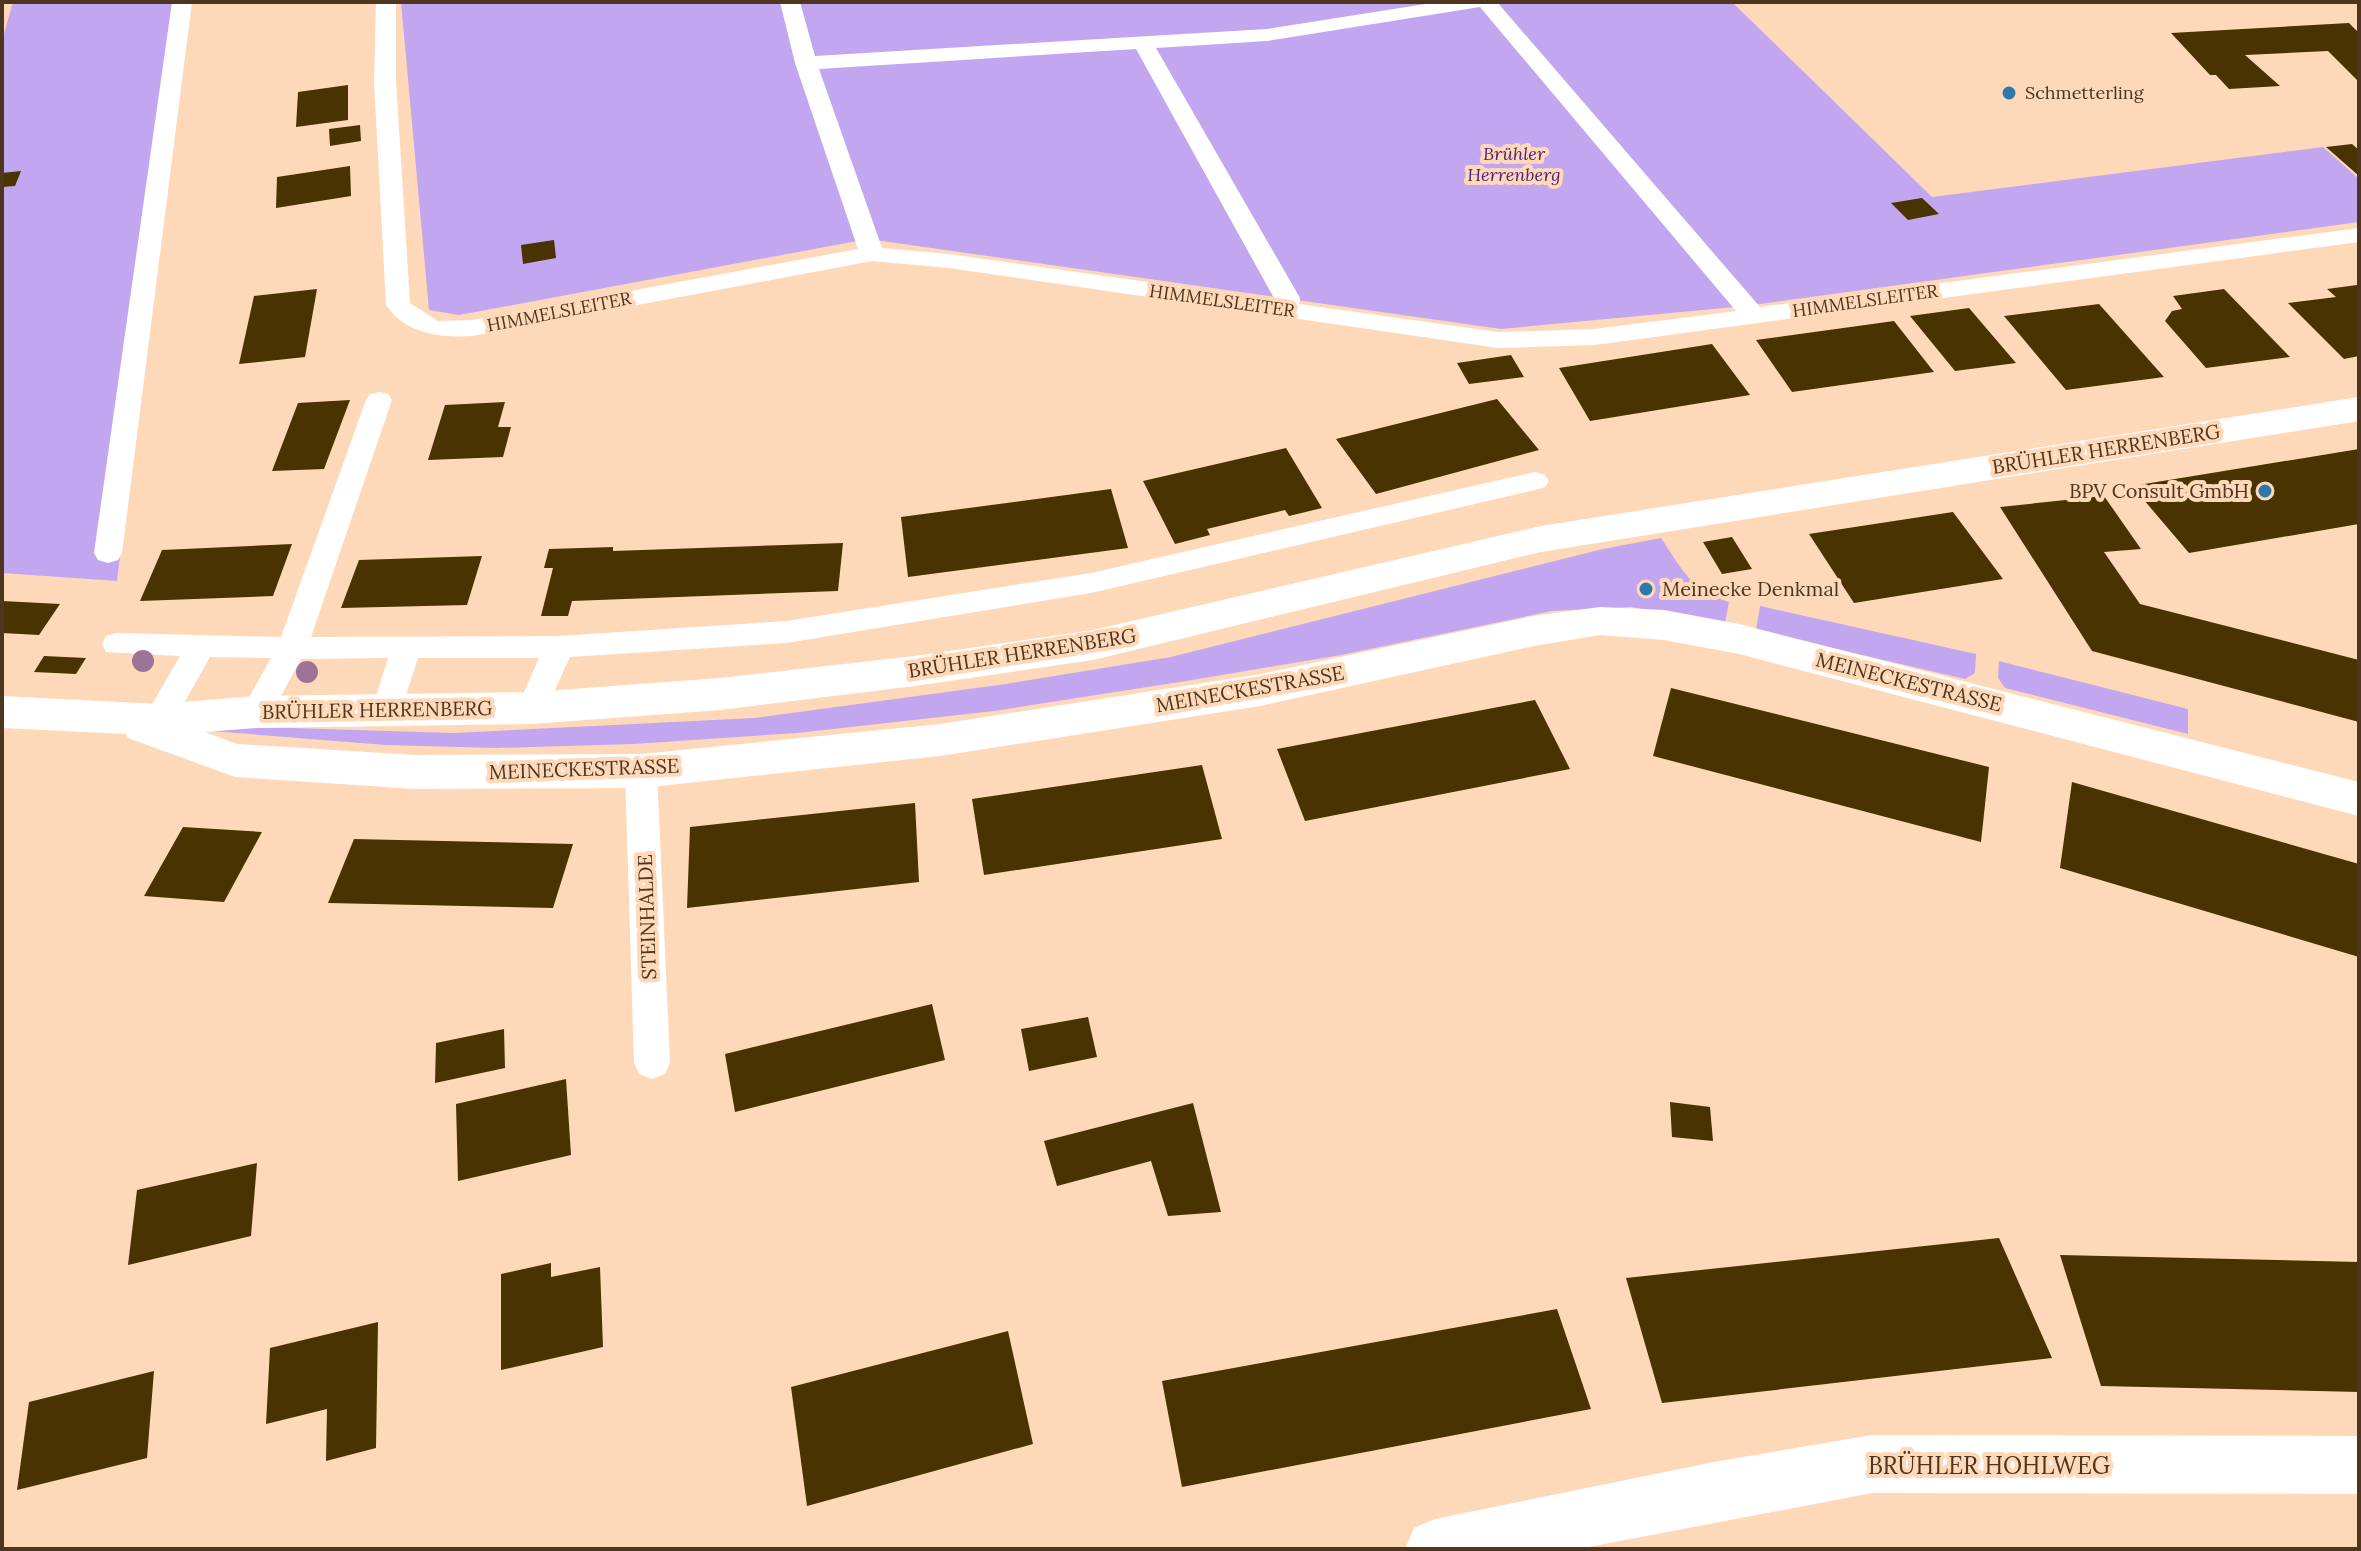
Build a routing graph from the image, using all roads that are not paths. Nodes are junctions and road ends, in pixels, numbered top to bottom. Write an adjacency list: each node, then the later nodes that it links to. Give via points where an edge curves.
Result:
1 (182, 2): 15 (lane)
2 (386, 2): 9 (lane, HIMMELSLEITER, via 385,81 398,305 421,326 472,328)
3 (790, 2): 7 (lane)
4 (1477, 2): 6 (lane, via 1267,35)
5 (1486, 2): 11 (lane)
6 (1143, 43): 7 (lane); 10 (lane, via 1288,298)
7 (806, 63): 9 (lane)
8 (2359, 235): 11 (lane, HIMMELSLEITER)
9 (872, 254): 10 (lane, HIMMELSLEITER)
10 (1285, 310): 11 (lane, HIMMELSLEITER, via 1498,340 1595,337)
11 (1754, 316)
12 (379, 400): 19 (lane)
13 (2359, 409): 21 (street, BRÜHLER HERRENBERG, via 1541,539 1093,645 720,694)
14 (1535, 481): 18 (lane, via 1091,583 786,632)
15 (108, 553)
16 (117, 644): 17 (lane)
17 (202, 645): 19 (lane); 25 (lane)
18 (559, 647): 20 (lane); 21 (lane)
19 (292, 648): 20 (lane); 23 (lane)
20 (406, 648): 24 (lane)
21 (532, 708): 24 (street, BRÜHLER HERRENBERG)
22 (2, 712): 25 (street, BRÜHLER HERRENBERG)
23 (257, 712): 24 (street, BRÜHLER HERRENBERG); 25 (street, BRÜHLER HERRENBERG)
24 (387, 712)
25 (143, 720): 26 (street, MEINECKESTRASSE, via 235,760 415,772)
26 (641, 771): 27 (street, MEINECKESTRASSE, via 940,740 1214,698 1600,621 1664,625 1739,639); 28 (lane, STEINHALDE)
27 (2359, 799)
28 (652, 1063)
29 (2359, 1465): 30 (street, BRÜHLER HOHLWEG, via 1872,1464 1714,1491)
30 (1496, 1542): 31 (street, BRÜHLER HOHLWEG)
31 (1435, 1549)

